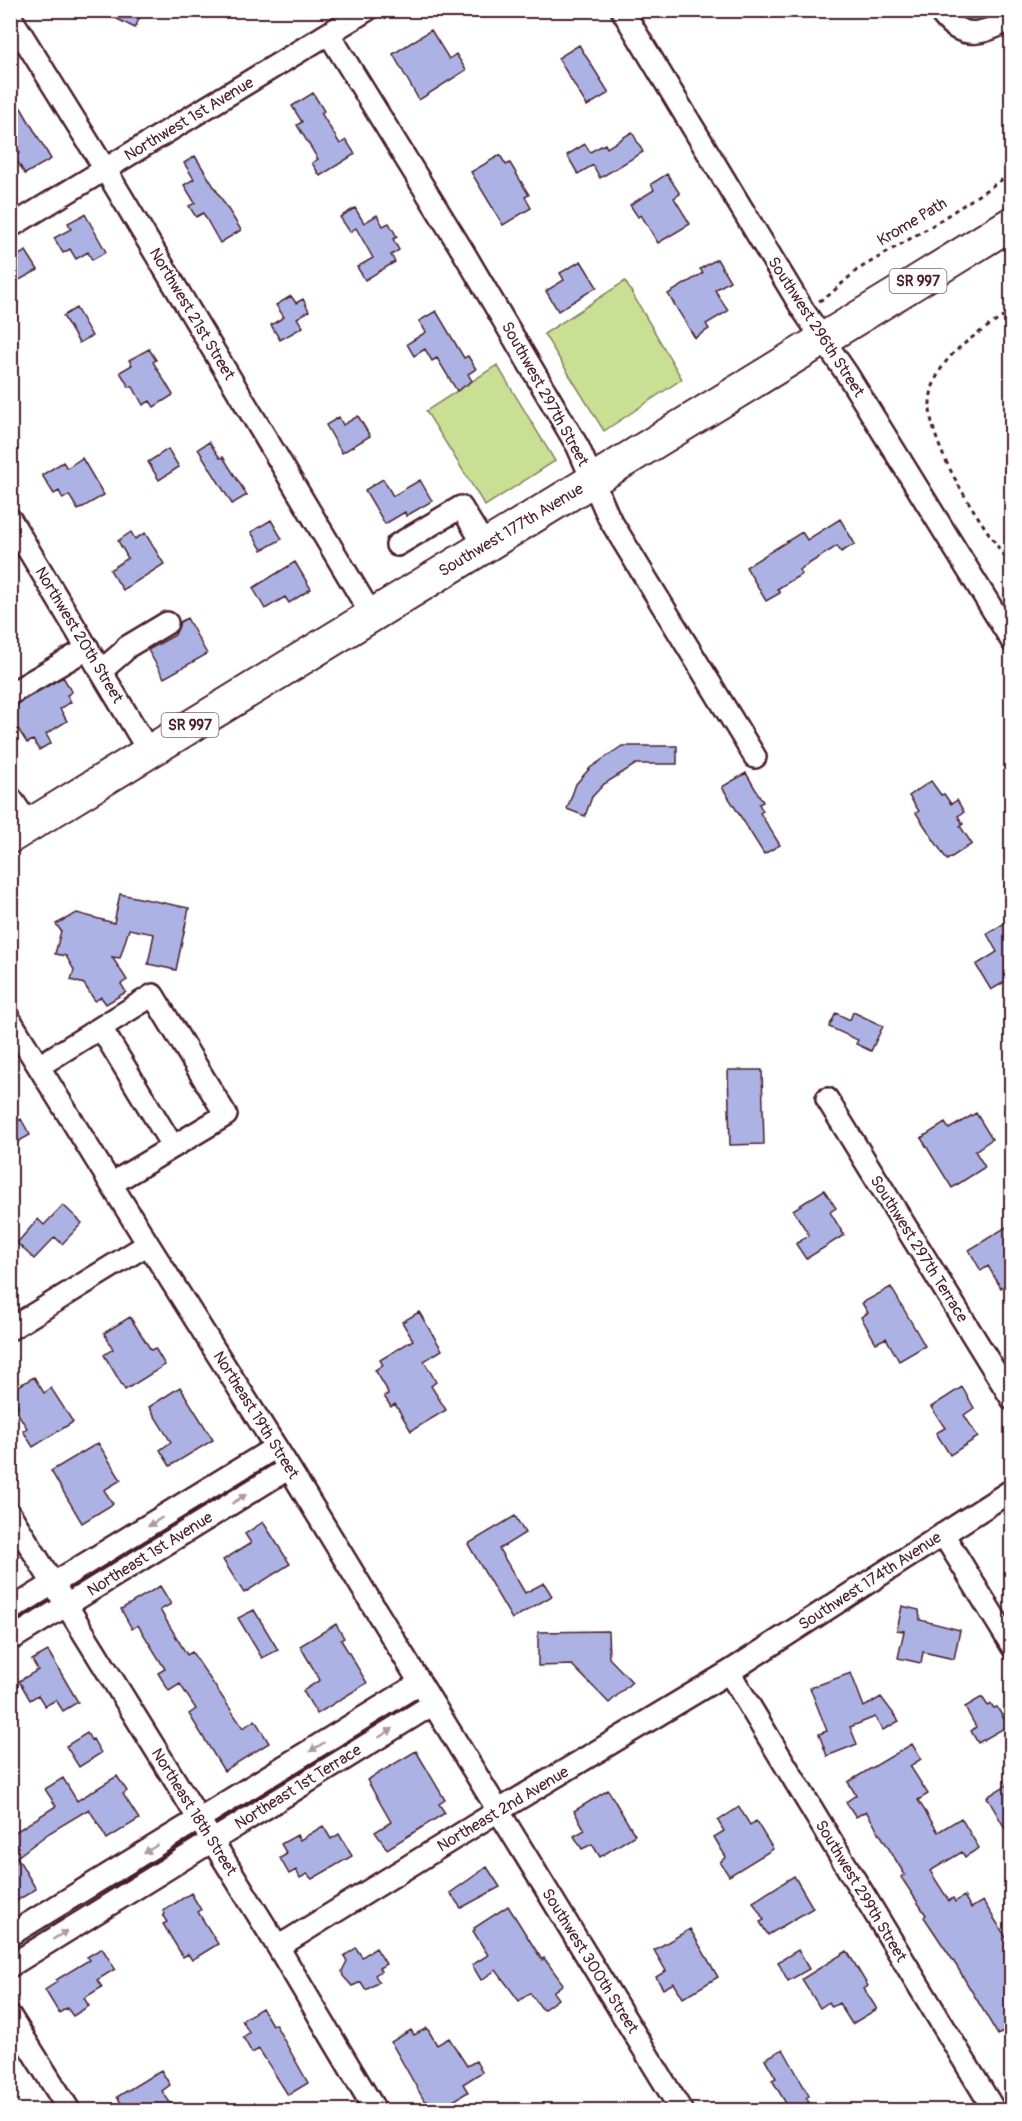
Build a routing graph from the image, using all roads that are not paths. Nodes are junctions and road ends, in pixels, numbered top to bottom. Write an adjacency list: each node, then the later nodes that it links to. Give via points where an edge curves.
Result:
1 (367, 10): 6 (street, Northwest 1st Avenue)
2 (622, 10): 10 (street, Southwest 296th Street)
3 (939, 10): 5 (street, via 950,23 973,34 995,28)
4 (10, 16): 7 (street, Northwest 21st Street)
5 (1011, 18)
6 (329, 34): 7 (street, Northwest 1st Avenue); 11 (street, Southwest 297th Street, via 470,263 578,447)
7 (105, 169): 9 (street, Northwest 1st Avenue); 15 (street, Northwest 21st Street)
8 (1011, 223): 10 (highway, Southwest 177th Avenue / SR 997)
9 (10, 227)
10 (824, 340): 11 (highway, Southwest 177th Avenue / SR 997); 17 (street, Southwest 296th Street)
11 (593, 481): 14 (highway, Southwest 177th Avenue / SR 997); 22 (street, Southwest 297th Street, via 609,518)
12 (10, 519): 18 (street, Northwest 20th Street)
13 (397, 545): 14 (street, via 461,507)
14 (485, 546): 15 (highway, Southwest 177th Avenue / SR 997)
15 (371, 614): 21 (highway, Southwest 177th Avenue / SR 997)
16 (166, 623): 19 (street, via 127,647)
17 (1011, 641)
18 (87, 648): 19 (street, Northwest 20th Street); 20 (street)
19 (101, 671): 21 (street, Northwest 20th Street)
20 (10, 694)
21 (148, 750): 24 (highway, Southwest 177th Avenue / SR 997)
22 (755, 757)
23 (10, 797): 24 (street)
24 (20, 831)
25 (101, 1028): 27 (street); 29 (street); 29 (street, via 153,995 226,1115)
26 (14, 1032): 27 (street, Northeast 19th Street)
27 (39, 1066): 30 (street, Northeast 19th Street)
28 (827, 1099): 33 (street, Southwest 297th Terrace)
29 (173, 1147): 30 (street)
30 (111, 1184): 31 (street, Northeast 19th Street)
31 (148, 1244): 32 (street); 34 (street, Northeast 19th Street)
32 (10, 1329)
33 (1011, 1399)
34 (276, 1447): 35 (street, Northeast 19th Street); 39 (street, Northeast 1st Avenue, one-way to 39)
35 (290, 1468): 40 (street, Northeast 1st Avenue, one-way to 35); 45 (street, Northeast 19th Street)
36 (1011, 1490): 38 (street, Southwest 174th Avenue)
37 (10, 1514): 39 (street, Northeast 18th Street)
38 (943, 1534): 43 (street); 44 (street, Southwest 174th Avenue)
39 (53, 1584): 40 (street, Northeast 18th Street); 41 (street, Northeast 1st Avenue)
40 (66, 1606): 42 (street, Northeast 1st Avenue); 48 (street, Northeast 18th Street)
41 (10, 1610)
42 (10, 1640)
43 (1011, 1646)
44 (729, 1672): 47 (street, Northeast 2nd Avenue); 57 (street, Southwest 299th Street)
45 (420, 1683): 46 (street, Northeast 19th Street); 48 (street, Northeast 1st Terrace, one-way to 48)
46 (433, 1704): 47 (street, Northeast 19th Street); 49 (street, Northeast 1st Terrace, one-way to 46)
47 (498, 1811): 51 (street, Northeast 2nd Avenue); 56 (street, Southwest 300th Street)
48 (199, 1820): 49 (street, Northeast 18th Street); 50 (street, Northeast 1st Terrace, one-way to 50)
49 (212, 1841): 51 (street, Northeast 18th Street); 52 (street, Northeast 1st Terrace, one-way to 49)
50 (10, 1935)
51 (278, 1947): 55 (street, Northeast 18th Street)
52 (10, 1966)
53 (10, 2016): 54 (street)
54 (69, 2110)
55 (375, 2110)
56 (681, 2110)
57 (994, 2110)

